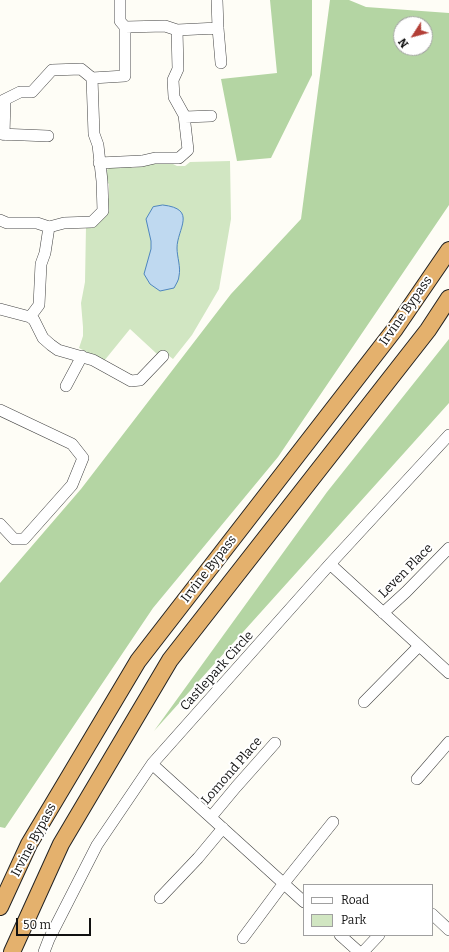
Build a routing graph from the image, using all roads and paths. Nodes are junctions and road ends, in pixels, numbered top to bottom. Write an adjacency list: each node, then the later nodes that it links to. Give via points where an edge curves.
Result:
1 (120, 0): 3 (street, via 120,21)
2 (217, 0): 4 (street)
3 (125, 27): 5 (street, via 165,26); 7 (street, via 125,76)
4 (218, 28): 5 (street); 6 (street)
5 (177, 30): 10 (street, via 178,69 173,80 174,97)
6 (221, 63)
7 (92, 78): 8 (street, via 81,68 52,70 32,92 20,92); 13 (street, via 94,134 98,145)
8 (3, 101): 11 (street)
9 (211, 116): 10 (street)
10 (185, 117): 13 (street, via 188,150 179,158)
11 (2, 134): 12 (street)
12 (48, 136)
13 (99, 163): 15 (street, via 102,211 92,222 64,223)
14 (0, 220): 15 (street)
15 (49, 227): 19 (street, via 41,264 39,305)
16 (449, 250): 42 (highway, Irvine Bypass, via 395,329 138,661 29,844)
17 (449, 298): 48 (highway, Irvine Bypass, via 428,330 170,660 61,844)
18 (0, 309): 19 (street)
19 (30, 317): 20 (street, via 43,338 51,345 58,350)
20 (82, 356): 21 (street, via 134,382 143,378); 22 (street)
21 (163, 356)
22 (66, 386)
23 (0, 410): 25 (street, via 72,444 83,458 72,485 24,539 14,539)
24 (449, 435): 27 (street, Castlepark Circle)
25 (0, 524)
26 (449, 548): 28 (street, Leven Place)
27 (330, 564): 28 (street, Leven Place); 34 (street, Castlepark Circle)
28 (383, 613): 29 (street, Leven Place)
29 (419, 646): 30 (street, Leven Place); 31 (street)
30 (449, 672)
31 (364, 702)
32 (449, 742): 35 (street)
33 (275, 743): 36 (street, Lomond Place)
34 (152, 764): 36 (street, Lomond Place); 49 (street, Castlepark Circle, via 98,845)
35 (417, 779)
36 (211, 817): 38 (street, Lomond Place)
37 (333, 822): 39 (street)
38 (223, 828): 39 (street, Lomond Place); 40 (street)
39 (284, 883): 41 (street, Lomond Place); 47 (street)
40 (160, 898)
41 (303, 901)
42 (0, 907)
43 (433, 915): 44 (street)
44 (449, 930)
45 (341, 936): 50 (street)
46 (378, 936): 51 (street)
47 (243, 938)
48 (12, 952)
49 (44, 952)
50 (359, 952)
51 (363, 952)

